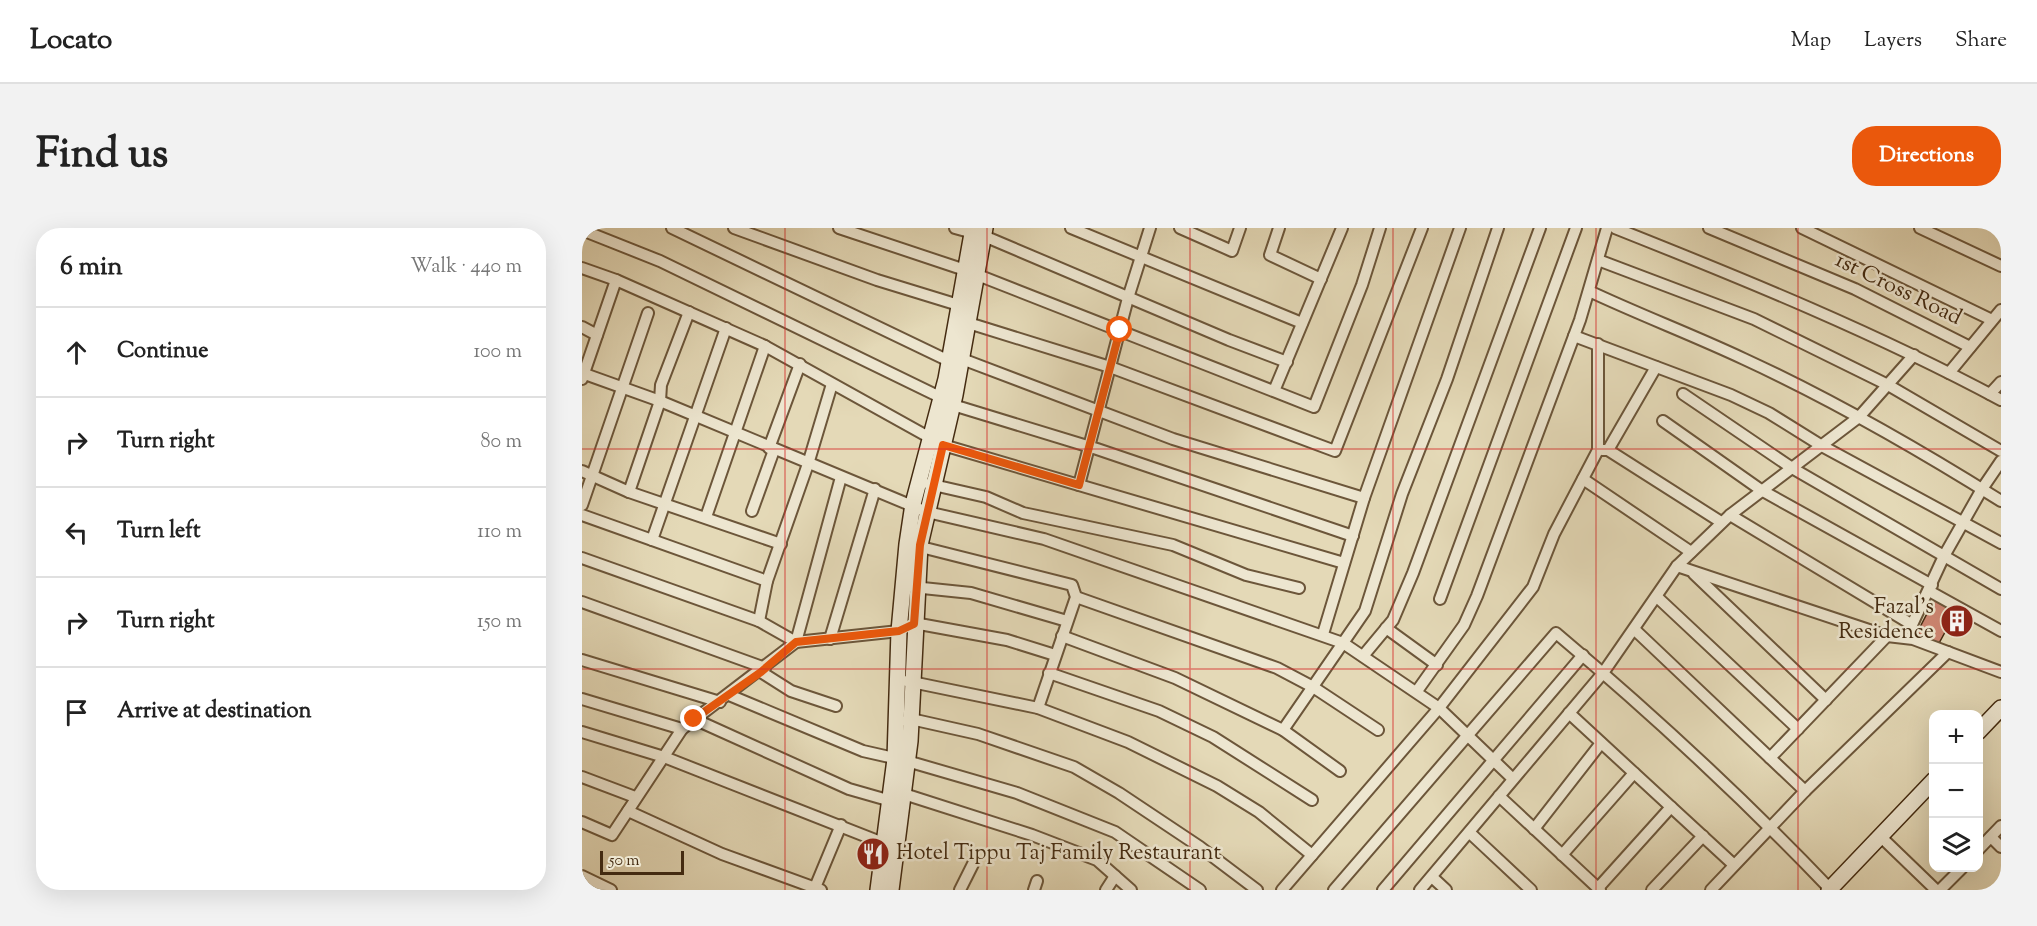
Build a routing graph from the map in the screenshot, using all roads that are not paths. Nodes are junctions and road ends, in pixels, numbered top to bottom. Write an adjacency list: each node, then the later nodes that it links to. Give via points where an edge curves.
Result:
1 (672, 228): 49 (street)
2 (734, 228): 37 (street)
3 (839, 228): 29 (street)
4 (955, 228): 23 (street)
5 (1071, 228): 25 (street)
6 (1150, 228): 25 (street)
7 (1180, 228): 24 (street)
8 (1240, 228): 24 (street, via 1232,251)
9 (1279, 228): 30 (street, via 1270,255)
10 (1342, 228): 30 (street)
11 (1380, 228): 60 (street, via 1314,407)
12 (1422, 228): 52 (street, via 1335,451)
13 (1460, 228): 89 (street)
14 (1498, 228): 134 (street, via 1447,379 1402,494 1365,611)
15 (1540, 228): 124 (street, via 1413,573)
16 (1576, 228): 118 (street)
17 (1607, 228): 26 (street)
18 (1615, 228): 48 (street)
19 (1709, 228): 47 (street, 1st Cross Road, via 1855,289)
20 (1920, 228): 27 (street)
21 (1805, 229): 38 (street)
22 (582, 230): 65 (street, via 660,261)
23 (978, 231): 29 (main road); 33 (street)
24 (1202, 232)
25 (1142, 256): 33 (street); 39 (street)
26 (1598, 260): 32 (street); 58 (street, via 1754,319)
27 (2001, 266)
28 (582, 268): 31 (street)
29 (971, 273): 37 (main road); 42 (street)
30 (1321, 279): 39 (street)
31 (616, 280): 35 (street); 43 (street)
32 (1589, 291): 44 (street); 68 (street, via 1744,359)
33 (1128, 298): 42 (street); 50 (street)
34 (2001, 310): 38 (street)
35 (689, 312): 41 (street); 64 (street, via 661,385)
36 (648, 313): 59 (street)
37 (963, 314): 49 (main road); 52 (street)
38 (1992, 320): 47 (street)
39 (1302, 323): 50 (street)
40 (582, 327): 43 (street)
41 (726, 328): 46 (street); 67 (street)
42 (1120, 330): 52 (street); 60 (street)
43 (597, 335): 55 (street)
44 (1574, 336): 45 (street); 140 (street, via 1477,596 1464,625)
45 (1598, 344): 53 (street); 75 (street)
46 (765, 346): 51 (street); 70 (street)
47 (1970, 347): 54 (street)
48 (1914, 355): 54 (street); 58 (street)
49 (956, 360): 65 (main road); 66 (street)
50 (1287, 362): 60 (street)
51 (800, 364): 57 (street); 74 (street)
52 (1110, 367): 66 (street)
53 (1656, 367): 72 (street, via 1769,413); 75 (street)
54 (1949, 373): 62 (street)
55 (583, 375): 59 (street)
56 (2001, 382): 62 (street)
57 (832, 384): 71 (street); 78 (street)
58 (1888, 385): 68 (street); 76 (street)
59 (622, 389): 64 (street); 80 (street)
60 (1274, 391)
61 (1683, 394): 79 (street)
62 (1990, 394): 63 (street)
63 (2001, 400)
64 (660, 401): 67 (street); 88 (street)
65 (947, 402): 71 (main road); 73 (street)
66 (1099, 412): 73 (street); 89 (street)
67 (695, 417): 70 (street); 91 (street)
68 (1858, 417): 72 (street); 86 (street)
69 (1663, 421): 87 (street)
70 (734, 433): 74 (street); 97 (street)
71 (937, 442): 83 (main road); 84 (street)
72 (1822, 446): 79 (street); 99 (street)
73 (1090, 447): 84 (street); 100 (street)
74 (771, 448): 78 (street); 94 (street)
75 (1603, 450): 82 (street); 98 (street)
76 (2001, 451)
77 (2001, 461): 86 (street)
78 (808, 464): 81 (street); 103 (street)
79 (1792, 468): 87 (street); 106 (street)
80 (587, 473): 88 (street); 93 (street)
81 (841, 477): 85 (street); 133 (street)
82 (1583, 479): 105 (street); 153 (street, via 1554,534 1533,587)
83 (927, 483): 92 (main road); 95 (main road); 113 (street, via 986,497 1023,513 1173,546 1246,574)
84 (1079, 485): 108 (street)
85 (875, 489): 92 (street); 132 (street)
86 (1982, 489): 90 (street); 99 (street)
87 (1761, 490): 98 (street); 114 (street)
88 (629, 492): 91 (street)
89 (1364, 498): 100 (street)
90 (2001, 501)
91 (667, 503): 97 (street); 101 (street)
92 (913, 504): 95 (street); 104 (main road)
93 (582, 505)
94 (752, 511)
95 (927, 512): 104 (main road); 128 (street, via 1044,539)
96 (582, 515): 101 (street)
97 (706, 518): 103 (street)
98 (1726, 518): 105 (street); 123 (street)
99 (1964, 522): 102 (street); 106 (street)
100 (1353, 536): 108 (street)
101 (652, 540): 111 (street)
102 (2001, 543)
103 (781, 544): 111 (street)
104 (913, 545): 112 (main road); 116 (street, via 1063,582 1072,585)
105 (1691, 552): 109 (street)
106 (1944, 556): 114 (street); 115 (street)
107 (582, 558): 120 (street)
108 (1344, 563): 128 (street)
109 (1677, 566): 110 (street); 117 (street)
110 (1690, 570): 130 (street); 150 (street)
111 (767, 581): 120 (street)
112 (910, 587): 121 (street, via 971,593); 122 (main road); 126 (main road)
113 (1299, 588)
114 (1930, 588): 123 (street); 127 (street)
115 (2001, 589)
116 (1076, 597): 121 (street); 146 (street, via 1252,658)
117 (1657, 597): 125 (street); 160 (street)
118 (1440, 599)
119 (582, 602): 141 (street)
120 (759, 621): 133 (street)
121 (1067, 621): 129 (street)
122 (914, 624): 126 (street); 137 (street, via 1007,640); 145 (main road)
123 (1911, 624): 131 (street)
124 (1386, 628): 138 (street); 140 (street)
125 (1635, 630): 144 (street); 167 (street)
126 (899, 631): 132 (street); 145 (main road)
127 (2001, 631)
128 (1323, 634): 134 (street)
129 (1062, 636): 137 (street); 161 (street, via 1175,678)
130 (1887, 636): 131 (street); 150 (street)
131 (1908, 638): 135 (street)
132 (830, 639): 133 (street)
133 (796, 642): 141 (street)
134 (1343, 643): 138 (street); 146 (street)
135 (1948, 652): 142 (street); 175 (street)
136 (1583, 655): 144 (street); 164 (street, via 1556,633); 169 (street)
137 (1056, 656): 143 (street)
138 (1363, 656): 147 (street)
139 (582, 660): 148 (street)
140 (1437, 665): 147 (street)
141 (763, 670): 148 (street); 151 (street, via 791,691)
142 (2001, 672)
143 (1049, 673): 152 (street); 179 (street, via 1159,711 1213,737)
144 (1603, 673): 155 (street); 185 (street)
145 (904, 681): 152 (street); 157 (main road)
146 (1312, 687): 161 (street); 162 (street)
147 (1418, 691): 153 (street)
148 (725, 698): 156 (street); 168 (street, via 863,752)
149 (582, 699): 159 (street)
150 (1826, 699): 160 (street)
151 (836, 706)
152 (1038, 708): 194 (street, via 1128,742 1217,786 1259,812)
153 (1439, 708): 164 (street); 194 (street)
154 (2001, 708): 158 (main road)
155 (1569, 713): 165 (street); 173 (street)
156 (694, 719): 159 (street); 178 (street, via 849,789)
157 (904, 723): 168 (main road); 212 (street, via 978,734 1074,767 1200,847)
158 (1983, 727)
159 (682, 729): 166 (street)
160 (1798, 729): 167 (street)
161 (1283, 730): 170 (street)
162 (1378, 730)
163 (582, 732): 166 (street)
164 (1468, 735): 169 (street); 214 (street)
165 (1601, 743): 171 (street); 186 (street)
166 (664, 757): 177 (street); 183 (street)
167 (1770, 758): 175 (street)
168 (901, 760): 178 (main road); 211 (street, via 1017,793 1115,832)
169 (1495, 761): 173 (street); 215 (street)
170 (1340, 771)
171 (1634, 773): 180 (street); 195 (street)
172 (582, 777): 177 (street)
173 (1513, 779): 176 (street)
174 (1929, 785): 189 (main road)
175 (1805, 791): 185 (street)
176 (1499, 796): 186 (street); 187 (street)
177 (635, 797): 181 (street)
178 (898, 798): 191 (main road); 200 (street, via 1086,856)
179 (1312, 800)
180 (1671, 807): 188 (street); 203 (street)
181 (628, 811): 182 (street, via 612,835); 202 (street, via 722,854)
182 (582, 822)
183 (841, 825): 191 (street); 202 (street)
184 (2001, 826): 190 (street)
185 (1771, 827): 197 (street); 204 (street)
186 (1534, 829): 195 (street)
187 (1470, 833): 201 (street); 218 (street)
188 (1703, 836): 197 (street); 219 (street)
189 (1880, 836): 204 (main road); 221 (street)
190 (1991, 837): 192 (street); 193 (street)
191 (891, 845): 206 (main road); 207 (main road)
192 (1983, 845)
193 (2001, 847)
194 (1312, 855): 213 (street)
195 (1562, 855): 203 (street)
196 (973, 864): 208 (street)
197 (1734, 865): 220 (street)
198 (1957, 872): 221 (street)
199 (582, 876): 205 (street)
200 (1115, 876): 209 (street); 210 (street)
201 (1432, 877): 216 (street); 217 (street)
202 (816, 889)
203 (1599, 889)
204 (1830, 889)
205 (611, 890)
206 (878, 890)
207 (891, 890)
208 (960, 890)
209 (1106, 890)
210 (1131, 890)
211 (1200, 890)
212 (1257, 890)
213 (1282, 890)
214 (1334, 890)
215 (1383, 890)
216 (1420, 890)
217 (1446, 890)
218 (1531, 890)
219 (1652, 890)
220 (1711, 890)
221 (1938, 890)

